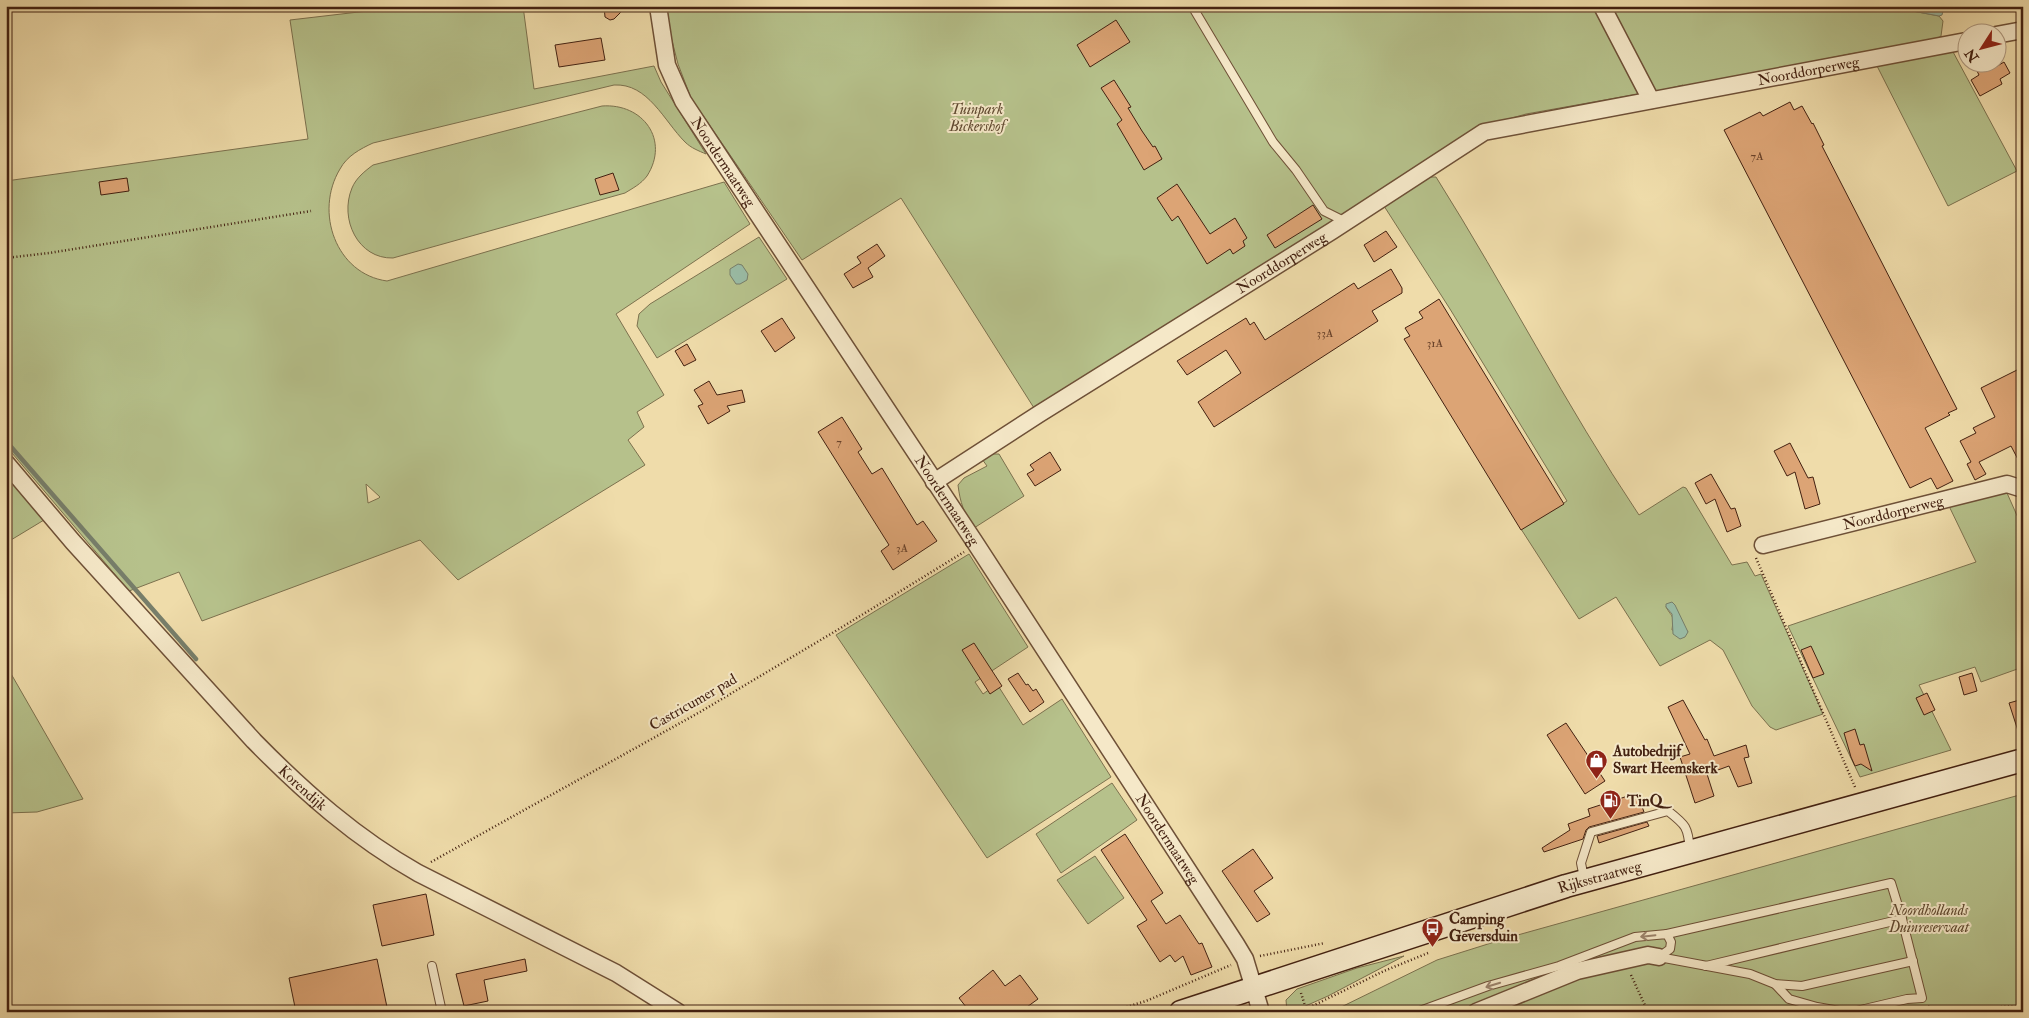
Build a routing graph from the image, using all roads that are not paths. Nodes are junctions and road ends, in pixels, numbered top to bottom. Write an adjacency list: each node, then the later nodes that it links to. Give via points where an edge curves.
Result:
1 (658, 6): 10 (street, Noordermaatweg, via 667,65 683,101)
2 (1192, 6): 8 (lane, via 1273,142 1324,211)
3 (1602, 6): 7 (street)
4 (2023, 30): 5 (street)
5 (2006, 34)
6 (1956, 43): 7 (street, Noorddorperweg)
7 (1651, 100): 8 (street, Noorddorperweg, via 1484,132)
8 (1346, 222): 10 (street, Noorddorperweg)
9 (6, 463): 25 (street, Korendijk, via 73,542 275,763 353,832 418,873 616,973)
10 (934, 482): 23 (street, Noordermaatweg, via 1245,959)
11 (2023, 489): 12 (street, Noorddorperweg, via 2007,484)
12 (1763, 545)
13 (2023, 760): 14 (main road, Rijksstraatweg)
14 (1690, 850): 15 (main road, Rijksstraatweg); 15 (lane, via 1688,832 1681,821 1668,811 1590,832 1581,863)
15 (1584, 880): 23 (main road, Rijksstraatweg)
16 (1902, 919): 17 (lane, via 1891,883); 19 (lane); 21 (lane)
17 (1667, 934): 18 (lane, via 1670,949); 28 (lane, one-way to 28, via 1635,937 1559,966 1488,986)
18 (1659, 957): 21 (lane); 29 (street, via 1648,955 1577,971)
19 (1912, 961): 22 (lane, via 1802,986); 31 (lane, via 1922,998)
20 (432, 966): 24 (lane)
21 (1706, 966): 22 (lane, via 1750,974)
22 (1775, 984): 30 (lane, via 1789,999)
23 (1254, 988): 26 (main road, Rijksstraatweg); 27 (street, Noordermaatweg)
24 (442, 1012)
25 (678, 1012)
26 (1181, 1012)
27 (1261, 1012)
28 (1417, 1012)
29 (1476, 1012)
30 (1845, 1012)
31 (1852, 1012)

